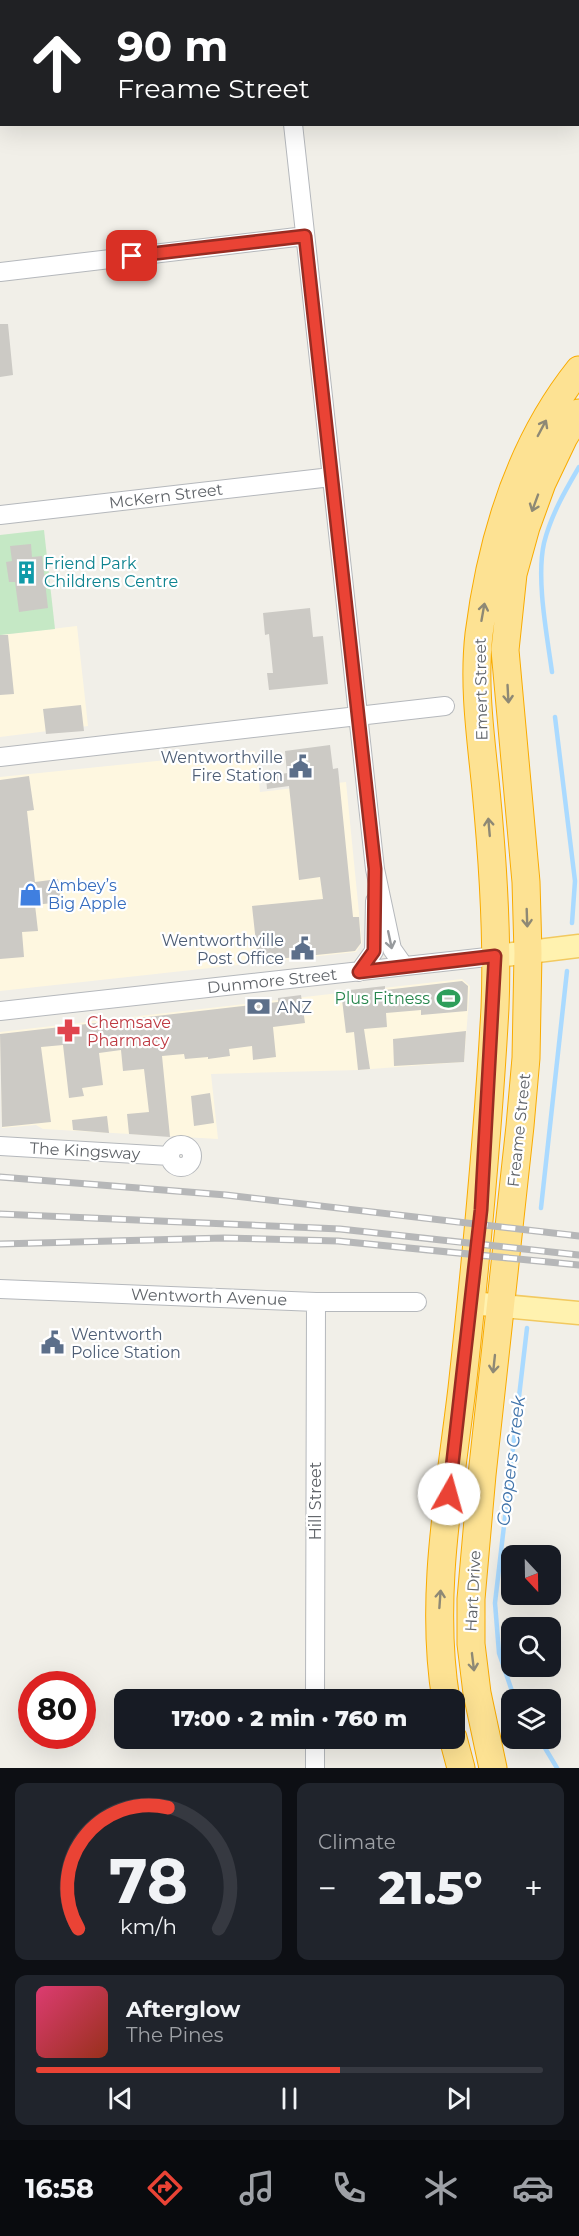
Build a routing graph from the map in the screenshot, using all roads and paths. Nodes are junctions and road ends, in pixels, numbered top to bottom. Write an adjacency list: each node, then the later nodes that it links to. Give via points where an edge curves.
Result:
1 (292, 126): 2 (street)
2 (305, 236): 3 (street); 6 (street)
3 (0, 272)
4 (579, 370): 14 (highway, Emert Street, one-way to 4, via 495,885 478,702 479,637 500,521 544,423)
5 (579, 412): 13 (highway, Emert Street, one-way to 13, via 551,465 526,527 513,574 507,619 509,720 526,882)
6 (331, 477): 7 (street, McKern Street); 9 (street)
7 (0, 515)
8 (445, 706): 9 (street)
9 (358, 716): 10 (street); 11 (street)
10 (0, 757)
11 (375, 869): 15 (street, one-way to 15, via 392,949); 16 (street, via 374,951)
12 (579, 946): 13 (main road, Dunmore Street)
13 (528, 953): 14 (main road, Dunmore Street); 24 (highway, Freame Street, via 526,1058)
14 (495, 956): 15 (street, Dunmore Street); 23 (highway, Freame Street, via 485,1162)
15 (404, 966): 16 (street, Dunmore Street)
16 (359, 972): 17 (street, Dunmore Street)
17 (0, 1011)
18 (0, 1146): 19 (street, The Kingsway)
19 (170, 1156)
20 (0, 1289): 21 (street, Wentworth Avenue)
21 (316, 1302): 22 (street, Wentworth Avenue); 26 (street, Hill Street)
22 (417, 1302)
23 (471, 1304): 24 (main road); 27 (highway, Hart Drive, one-way to 23, via 439,1613)
24 (501, 1306): 25 (main road); 32 (highway, Hart Drive, one-way to 32, via 471,1599 476,1683)
25 (579, 1314)
26 (315, 1689)
27 (445, 1689)
28 (315, 1749): 30 (street)
29 (456, 1749): 31 (highway)
30 (315, 1768)
31 (460, 1768)
32 (493, 1768)

